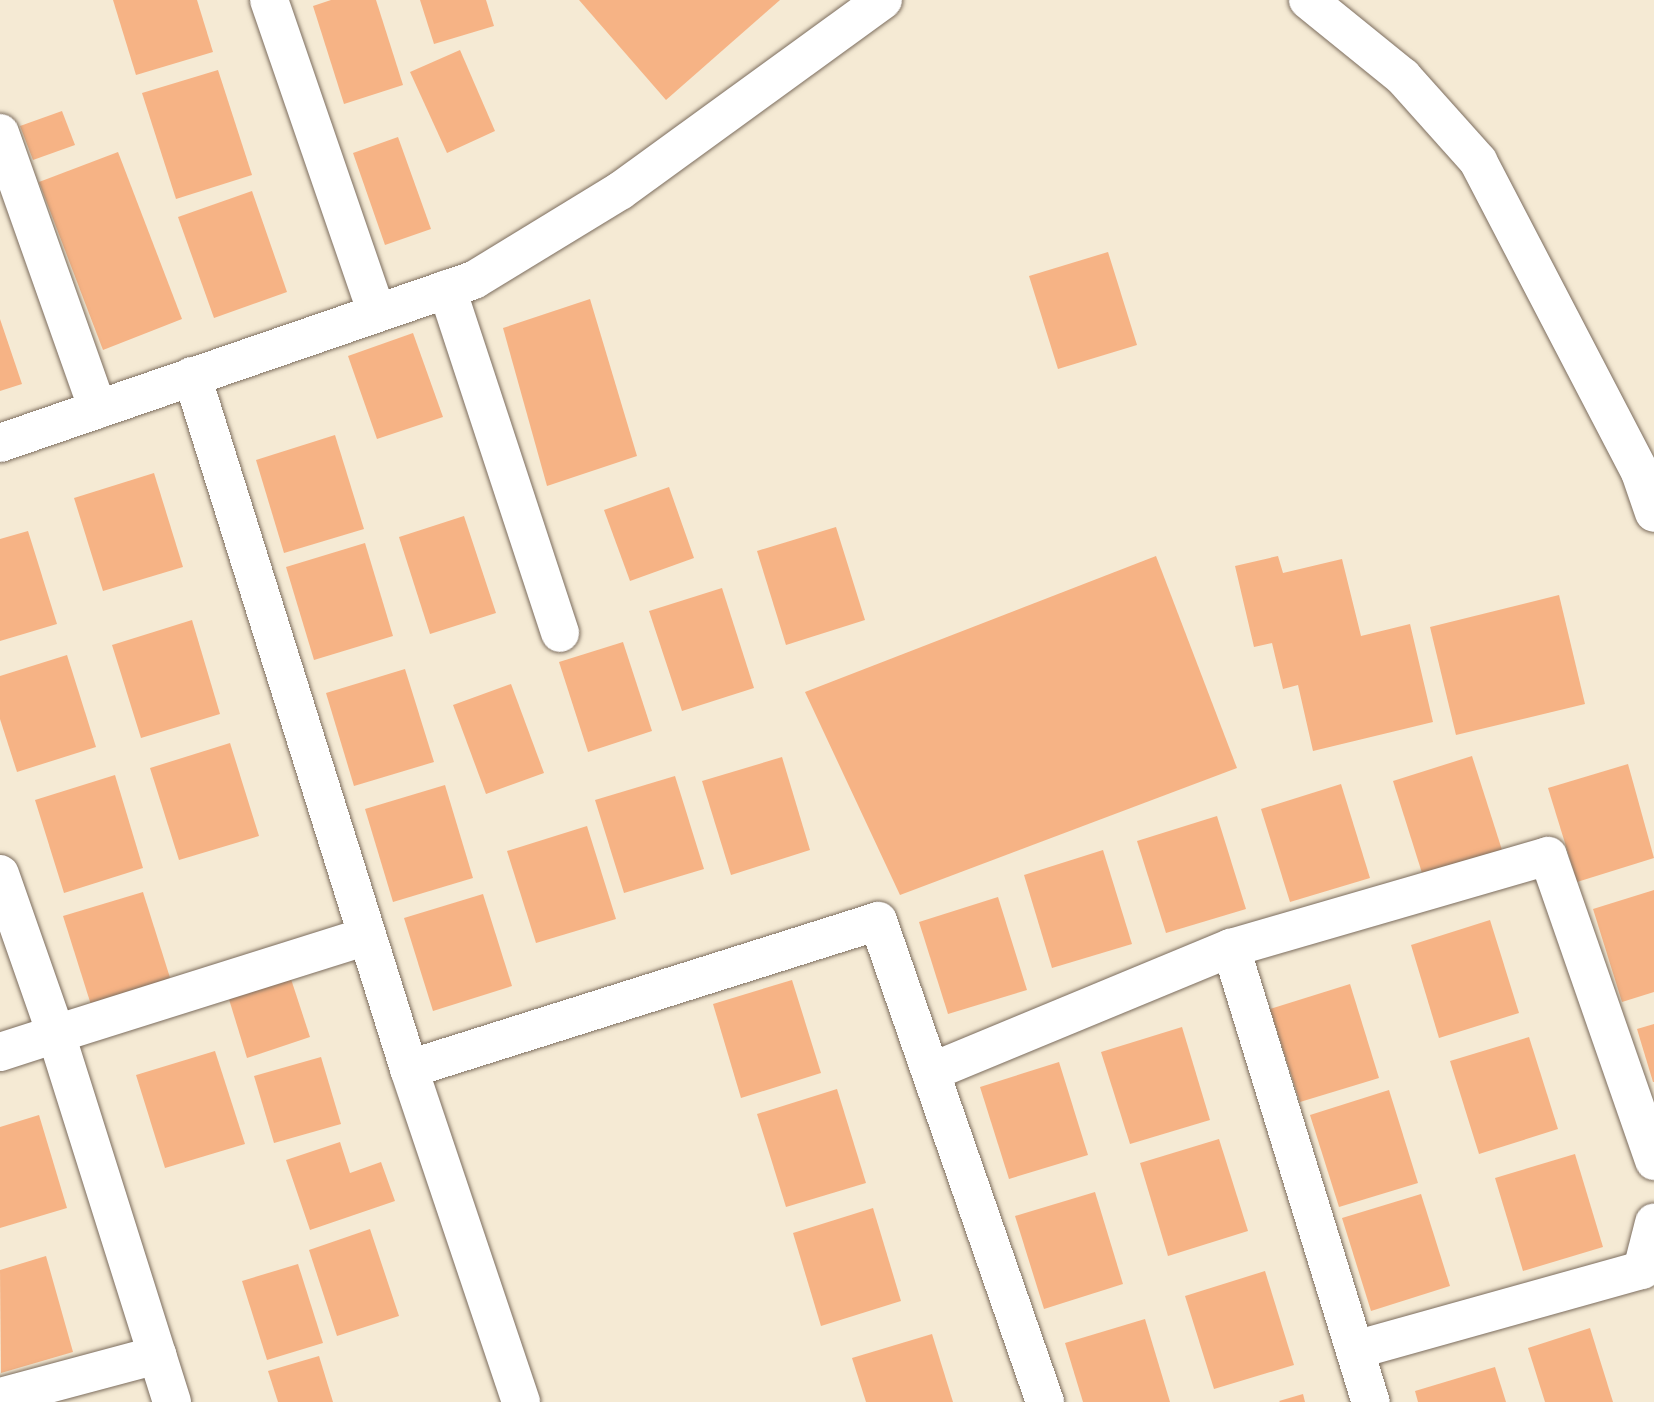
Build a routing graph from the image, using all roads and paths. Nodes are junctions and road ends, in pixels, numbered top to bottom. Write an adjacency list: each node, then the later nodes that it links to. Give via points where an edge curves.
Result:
1 (269, 0): 6 (street)
2 (883, 0): 5 (street, via 620,191 474,280)
3 (1308, 0): 10 (street, via 1403,77 1478,161 1640,472)
4 (0, 132): 8 (street)
5 (447, 289): 6 (street); 11 (street)
6 (377, 313): 7 (street)
7 (192, 376): 8 (street); 13 (street)
8 (98, 409): 9 (street)
9 (0, 443)
10 (1654, 513)
11 (561, 633)
12 (0, 874): 15 (street)
13 (367, 936): 15 (street); 17 (street)
14 (1231, 948): 18 (street); 19 (street, via 1548,856); 21 (street)
15 (56, 1034): 16 (street); 22 (street)
16 (0, 1052)
17 (409, 1069): 18 (street, via 878,921); 25 (street)
18 (931, 1072): 26 (street)
19 (1654, 1161)
20 (1654, 1223): 21 (street, via 1642,1270)
21 (1355, 1350): 27 (street)
22 (157, 1355): 23 (street); 24 (street)
23 (0, 1397)
24 (172, 1402)
25 (520, 1402)
26 (1045, 1402)
27 (1371, 1402)

